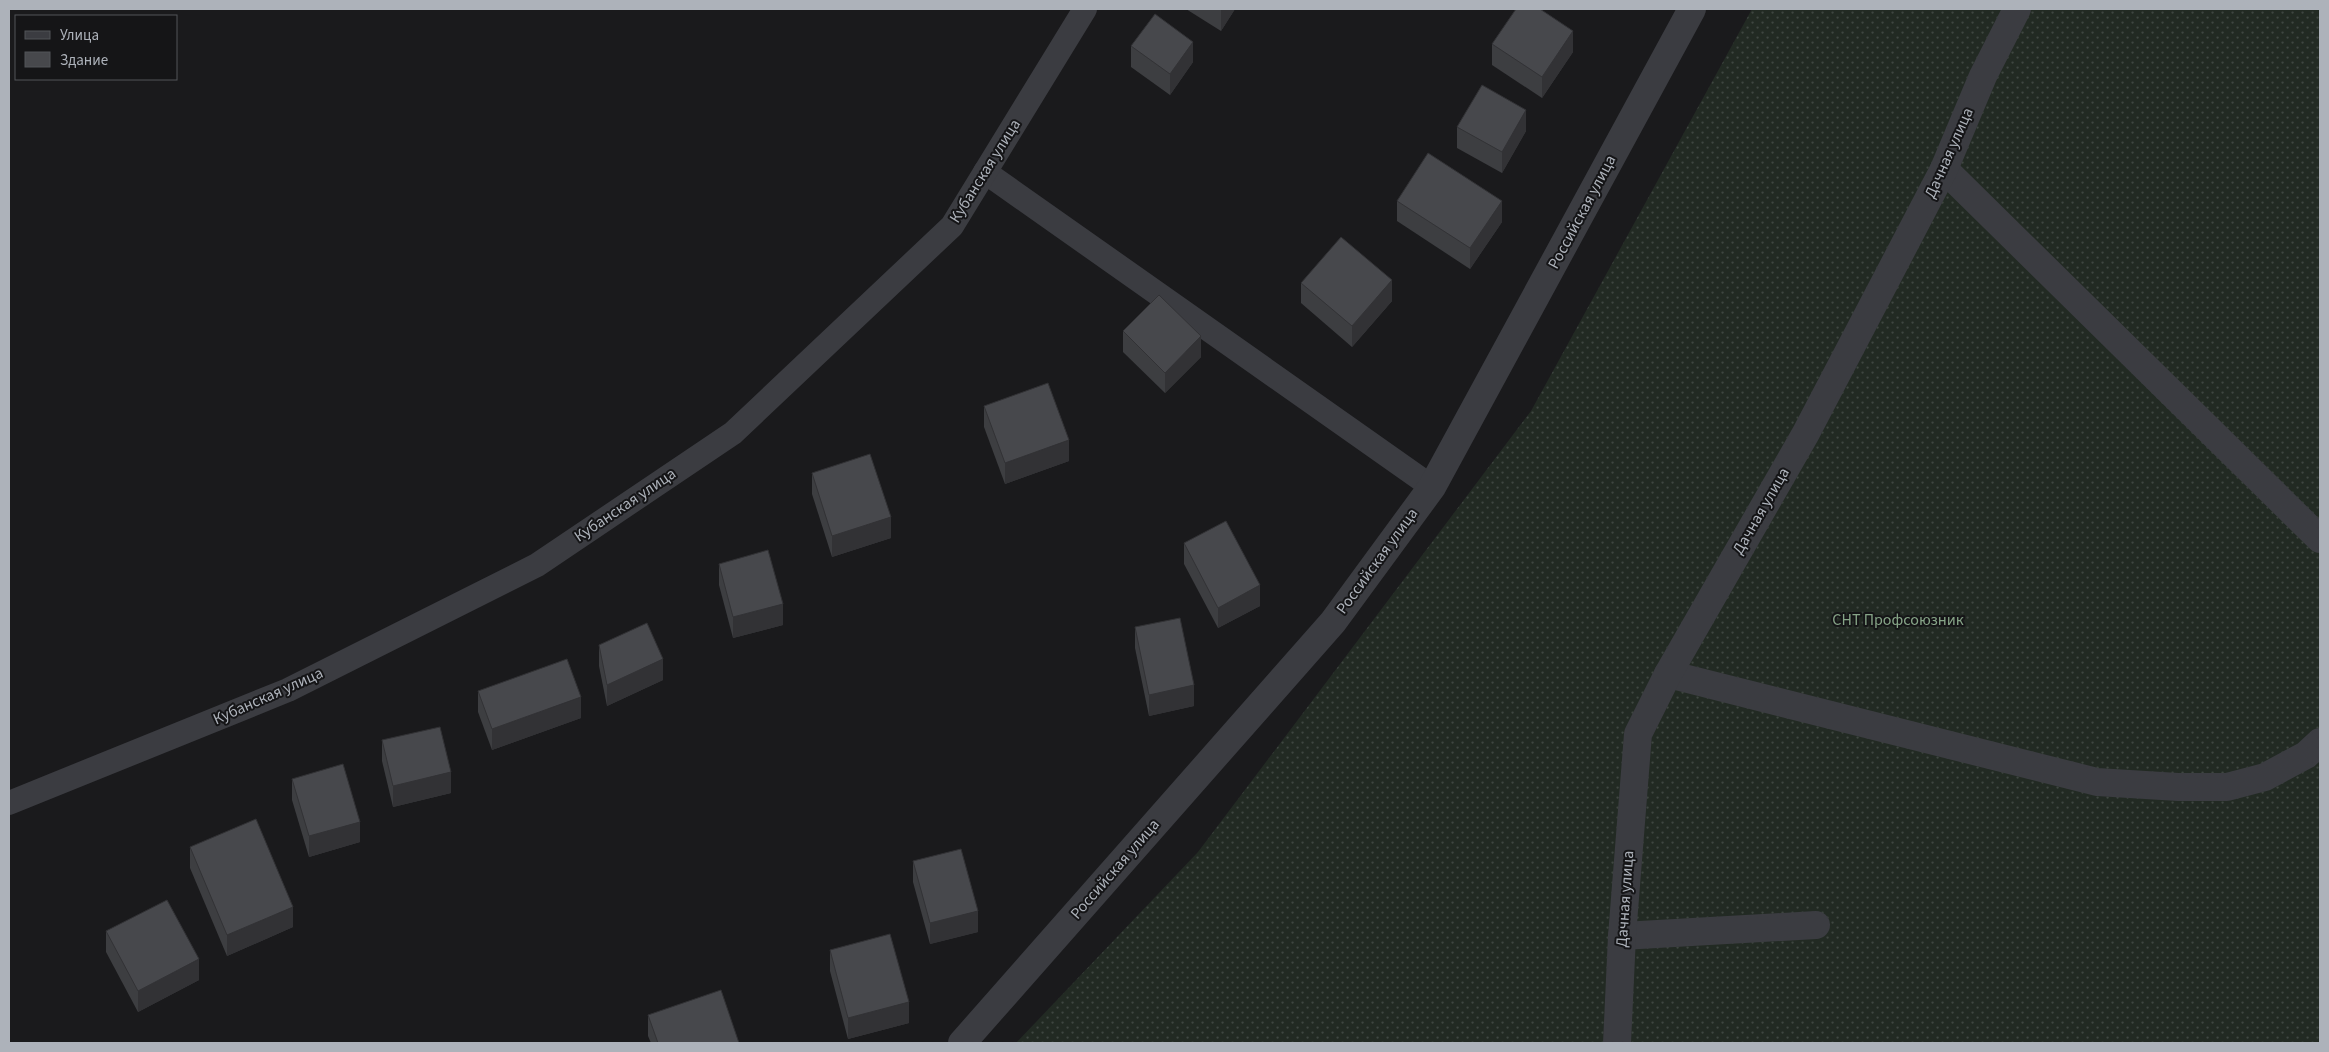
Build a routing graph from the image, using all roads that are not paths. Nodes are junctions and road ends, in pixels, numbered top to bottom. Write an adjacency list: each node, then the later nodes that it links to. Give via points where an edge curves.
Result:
1 (1085, 9): 5 (lane, Кубанская улица)
2 (1692, 9): 6 (street, Российская улица)
3 (2017, 9): 4 (street, Дачная улица, via 1983,76)
4 (1944, 169): 7 (street); 8 (street, Дачная улица, via 1806,433)
5 (985, 172): 6 (lane); 10 (lane, Кубанская улица, via 952,226 733,433 537,565 288,690)
6 (1432, 486): 13 (street, Российская улица, via 1333,622)
7 (2320, 539)
8 (1668, 674): 9 (street, via 2097,782 2227,787 2265,777 2306,755); 12 (street, Дачная улица, via 1638,734)
9 (2320, 742)
10 (9, 803)
11 (1816, 924): 12 (street)
12 (1622, 936): 14 (street, Дачная улица)
13 (962, 1043)
14 (1617, 1043)

